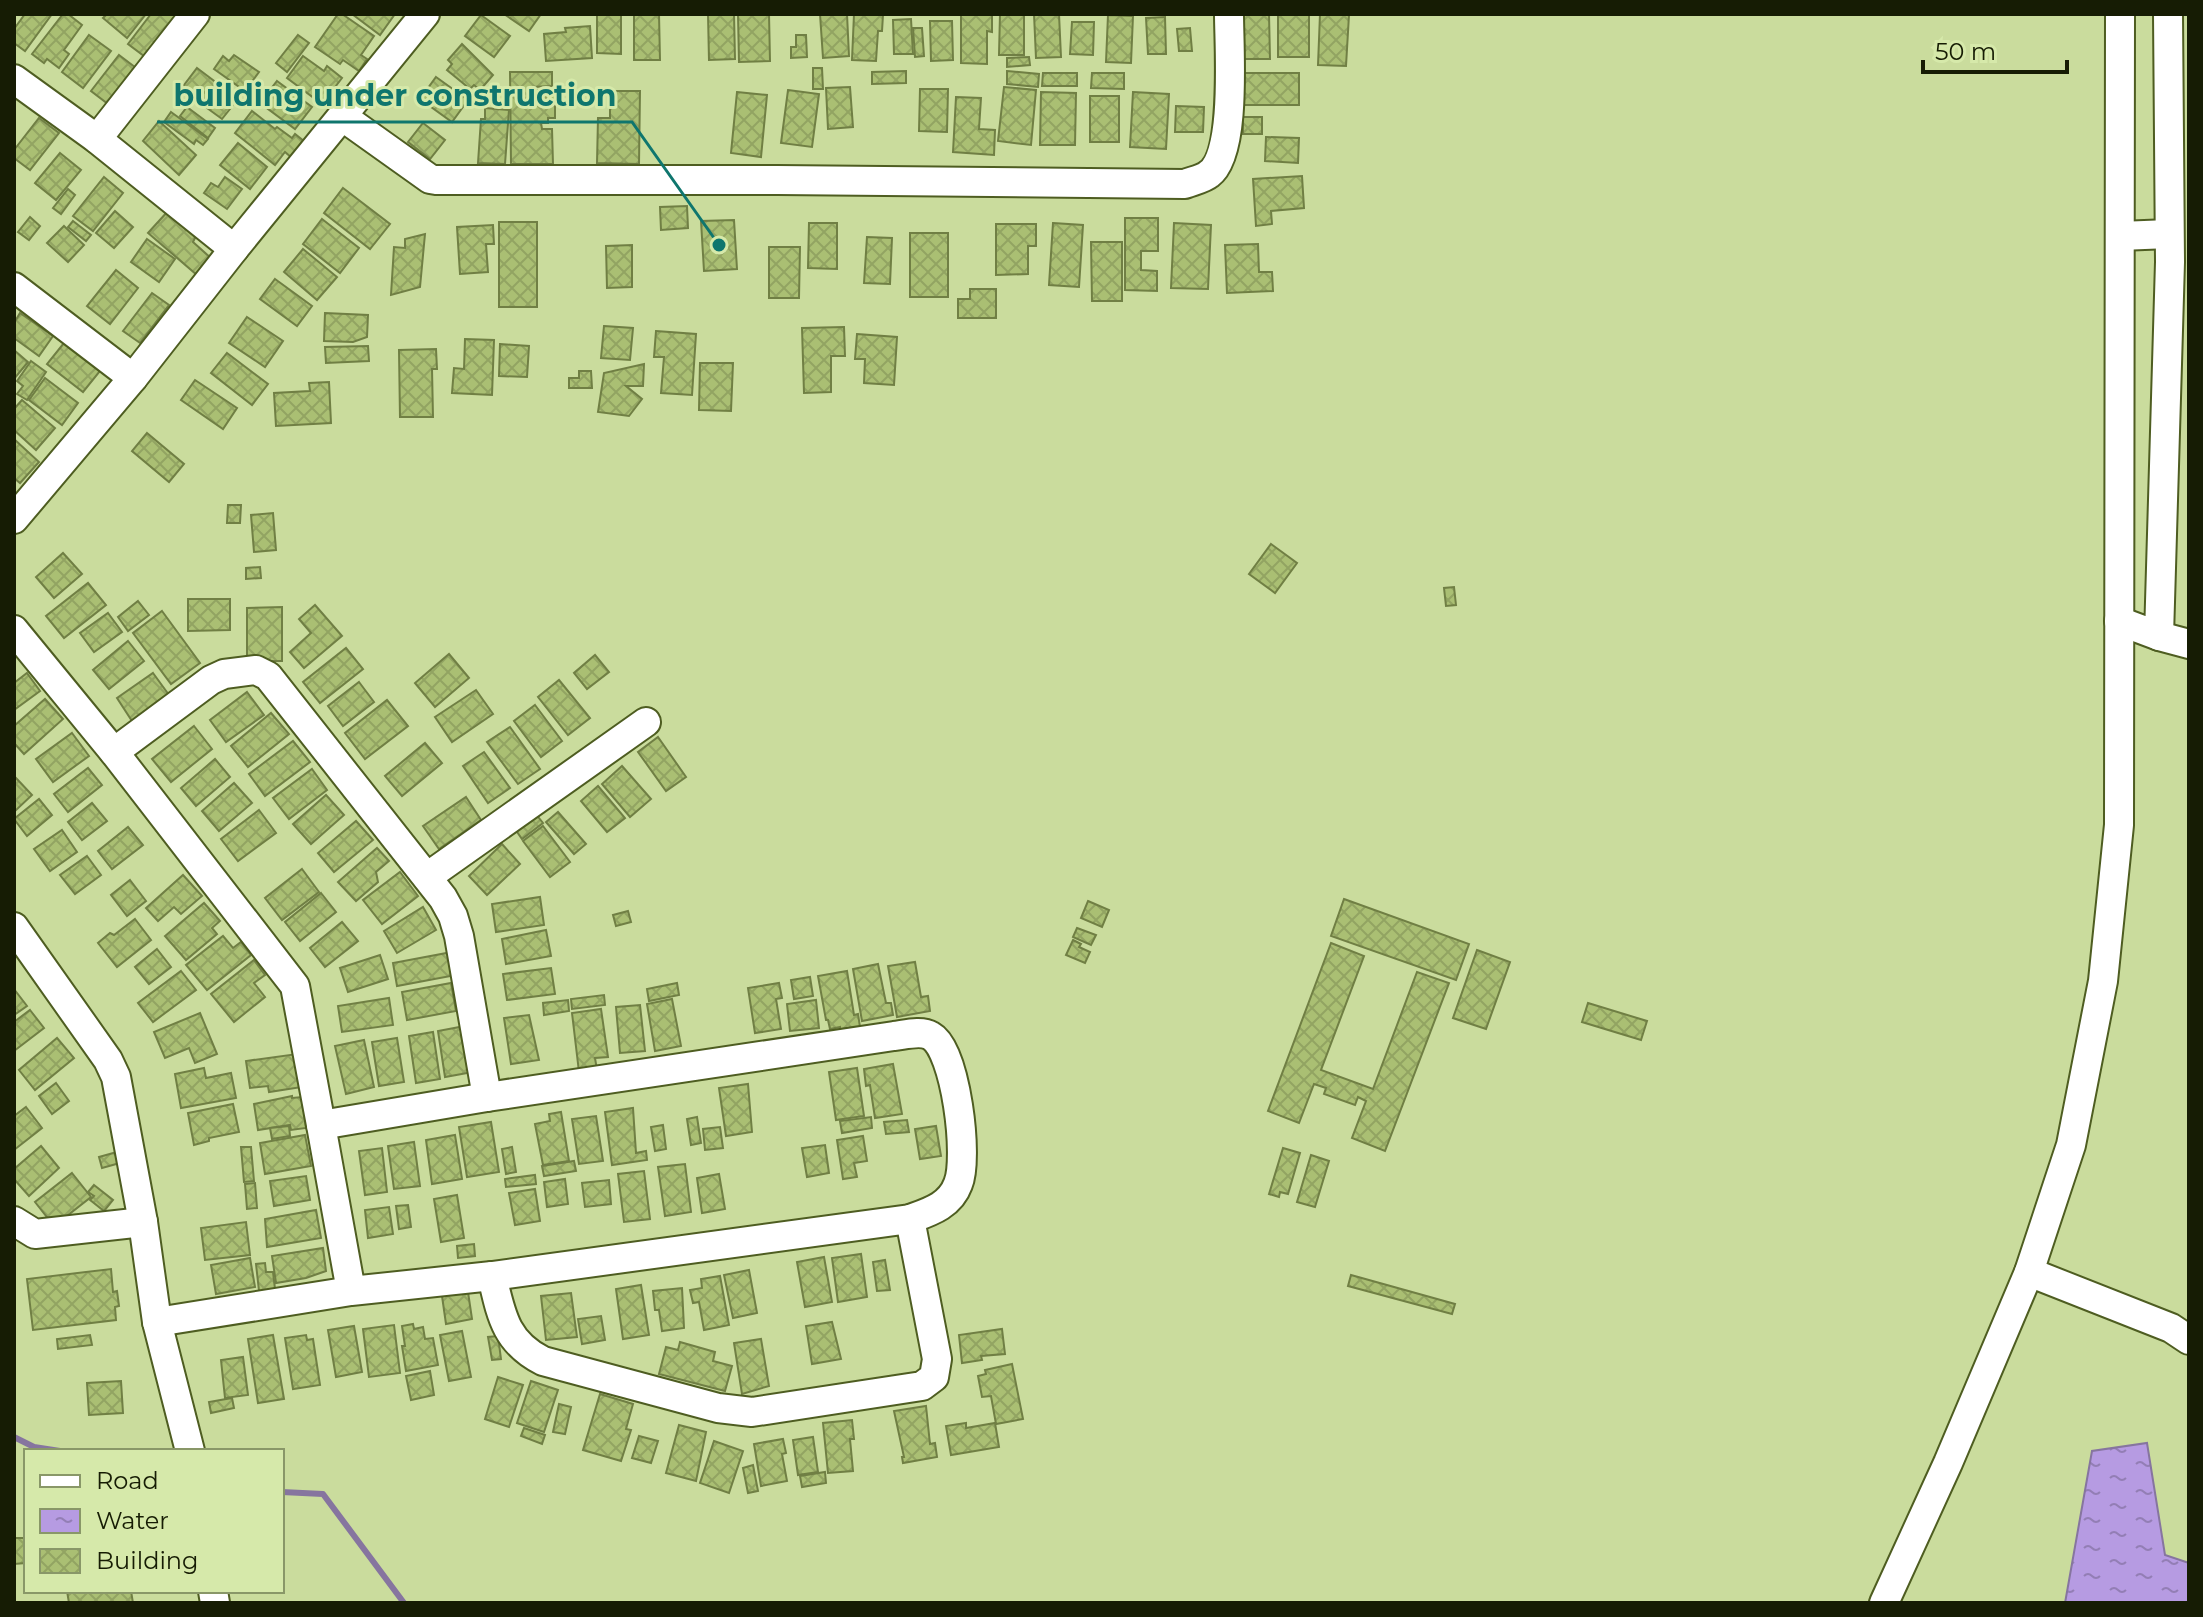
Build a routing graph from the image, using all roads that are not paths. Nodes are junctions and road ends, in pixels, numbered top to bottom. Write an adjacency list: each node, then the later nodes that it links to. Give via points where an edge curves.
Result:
1 (195, 14): 8 (street)
2 (425, 14): 7 (street)
3 (1229, 14): 7 (street, via 1224,153 1210,174 1185,184 436,180)
4 (2120, 14): 9 (street)
5 (2168, 14): 11 (street)
6 (14, 79): 8 (street)
7 (343, 117): 10 (street)
8 (97, 139): 10 (street)
9 (2120, 236): 11 (street); 15 (street)
10 (234, 249): 13 (street)
11 (2176, 252): 17 (street)
12 (14, 287): 13 (street)
13 (133, 378): 14 (street)
14 (14, 519)
15 (2119, 621): 17 (street); 28 (street, via 2119,825 2103,981 2071,1145)
16 (14, 630): 20 (street)
17 (2159, 636): 18 (street)
18 (2189, 644)
19 (646, 722): 21 (street)
20 (114, 752): 21 (street, via 211,680 256,670 268,676); 24 (street, via 295,986)
21 (427, 877): 23 (street, via 453,916 459,936)
22 (14, 927): 27 (street, via 116,1077)
23 (487, 1097): 24 (street); 25 (street, via 924,1033 944,1053 964,1153 958,1186 939,1209)
24 (321, 1125): 30 (street)
25 (910, 1219): 29 (street); 29 (street, via 937,1359 934,1377 922,1386 752,1412 718,1408 529,1354 514,1341 500,1314)
26 (14, 1221): 27 (street, via 35,1234)
27 (143, 1222): 31 (street)
28 (2029, 1272): 32 (street, via 2171,1328); 34 (street)
29 (492, 1276): 30 (street)
30 (351, 1291): 31 (street)
31 (157, 1322): 33 (street)
32 (2189, 1340)
33 (189, 1449)
34 (1884, 1603)

